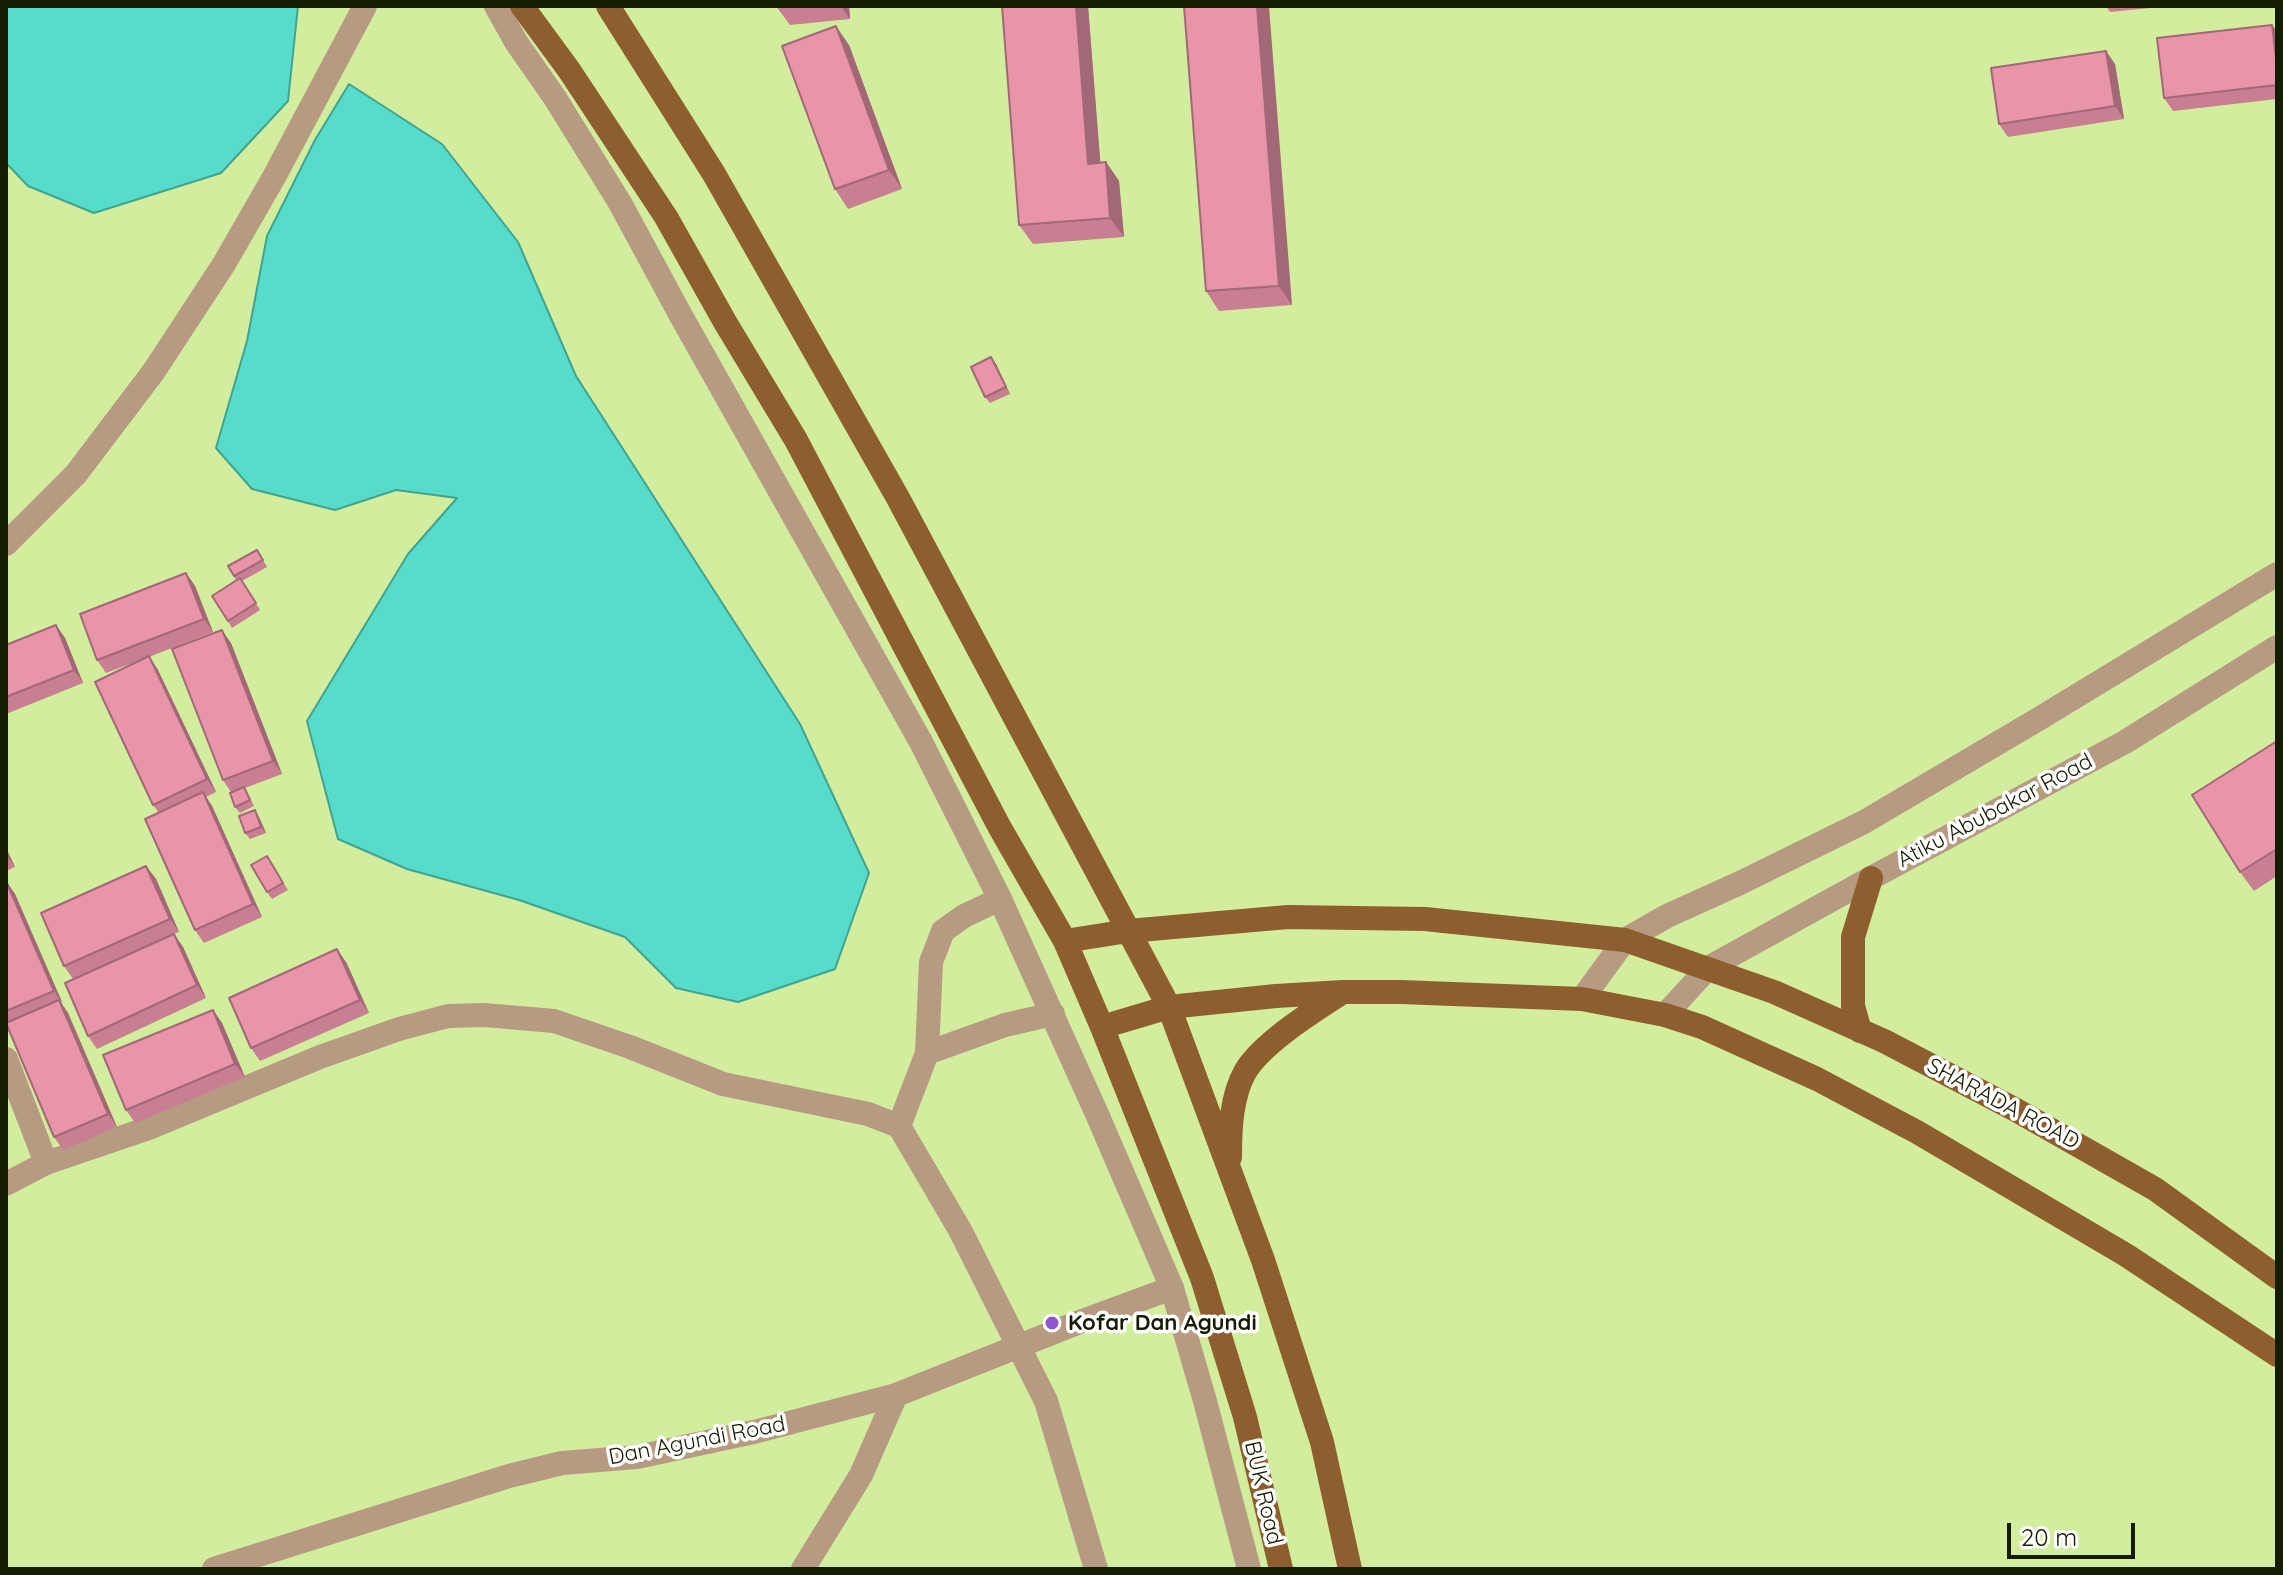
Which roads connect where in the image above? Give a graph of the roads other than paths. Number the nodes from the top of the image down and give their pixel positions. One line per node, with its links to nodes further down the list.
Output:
1 (365, 6): 5 (street)
2 (496, 6): 9 (street)
3 (522, 6): 12 (main road, BUK Road)
4 (608, 6): 10 (main road)
5 (6, 544)
6 (2277, 574): 11 (street)
7 (2277, 647): 8 (street, Atiku Abubakar Road)
8 (1871, 878): 13 (street, Atiku Abubakar Road); 20 (main road)
9 (1000, 899): 17 (street); 21 (street)
10 (1128, 931): 11 (main road, SHARADA ROAD); 12 (main road, SHARADA ROAD); 16 (main road)
11 (1625, 940): 13 (main road, SHARADA ROAD); 15 (street)
12 (1065, 941): 19 (main road, BUK Road)
13 (1708, 968): 18 (street, Atiku Abubakar Road); 20 (main road, SHARADA ROAD)
14 (1343, 992): 15 (main road); 16 (main road); 25 (main road)
15 (1582, 999): 18 (main road)
16 (1169, 1007): 19 (main road); 25 (main road)
17 (1053, 1014): 21 (street); 28 (street)
18 (1665, 1015): 30 (main road)
19 (1102, 1027): 36 (main road, BUK Road)
20 (1860, 1031): 27 (main road, SHARADA ROAD)
21 (927, 1053): 23 (street)
22 (6, 1059): 24 (street)
23 (899, 1126): 24 (street); 29 (street)
24 (46, 1163): 26 (street)
25 (1230, 1171): 37 (main road)
26 (6, 1184)
27 (2277, 1277)
28 (1172, 1288): 29 (street, Dan Agundi Road); 35 (street)
29 (1018, 1346): 31 (street, Dan Agundi Road); 34 (street)
30 (2277, 1355)
31 (896, 1395): 32 (street, Dan Agundi Road); 33 (street)
32 (214, 1569)
33 (803, 1569)
34 (1096, 1569)
35 (1249, 1569)
36 (1281, 1569)
37 (1350, 1569)

